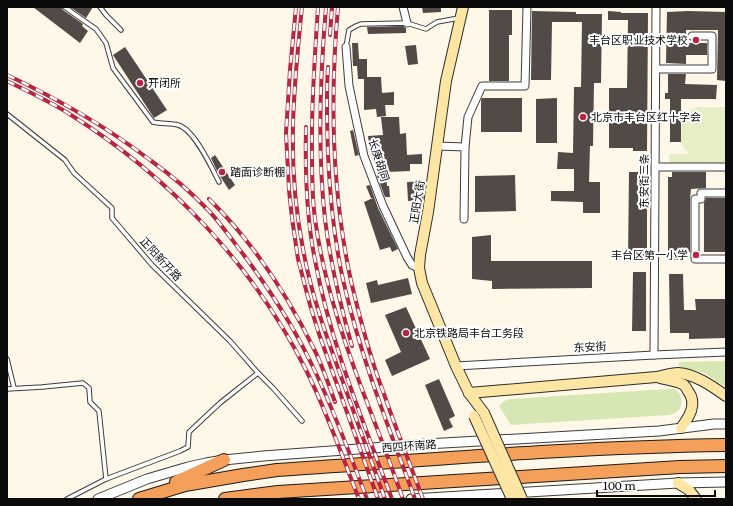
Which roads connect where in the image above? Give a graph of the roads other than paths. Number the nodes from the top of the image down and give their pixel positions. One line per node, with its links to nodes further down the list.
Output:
1 (65, 7): 18 (lane)
2 (100, 7): 9 (lane)
3 (403, 7): 8 (street)
4 (463, 7): 7 (main road, 正阳大街)
5 (527, 7): 15 (street)
6 (656, 7): 12 (street, 东安街三条)
7 (460, 18): 8 (lane); 14 (main road, 正阳大街)
8 (407, 23): 11 (lane)
9 (121, 30)
10 (692, 36): 12 (street)
11 (346, 47): 22 (street, 长庚胡同)
12 (656, 69): 16 (street, 东安街三条)
13 (7, 114): 27 (lane, 正阳新开路)
14 (437, 146): 15 (street); 22 (main road, 正阳大街)
15 (465, 147): 20 (street)
16 (656, 167): 17 (street); 24 (street, 东安街三条)
17 (726, 167)
18 (219, 182)
19 (726, 193): 21 (street)
20 (464, 219)
21 (726, 259)
22 (419, 268): 26 (main road, 正阳大街)
23 (726, 352): 24 (street, 东安街)
24 (654, 355): 26 (street, 东安街)
25 (7, 359): 29 (lane)
26 (456, 366): 31 (main road, 正阳大街)
27 (258, 373): 33 (lane, 正阳新开路); 39 (lane)
28 (656, 377): 31 (main road); 32 (main road); 35 (main road)
29 (14, 388): 30 (lane); 39 (lane)
30 (7, 389)
31 (469, 392): 47 (main road, 正阳大街, bridge); 48 (main road, 正阳大街, bridge)
32 (726, 396)
33 (302, 421)
34 (726, 424): 35 (street, 西四环南路)
35 (681, 428): 37 (street, 西四环南路)
36 (726, 445): 42 (highway, 西四环南路)
37 (224, 460): 42 (highway); 44 (street, 西四环南路)
38 (726, 466): 45 (highway)
39 (106, 479): 43 (lane)
40 (726, 482): 41 (street)
41 (678, 483): 46 (street); 49 (main road)
42 (140, 498)
43 (67, 499)
44 (98, 499)
45 (225, 499)
46 (411, 499)
47 (512, 499)
48 (522, 499)
49 (696, 499)

